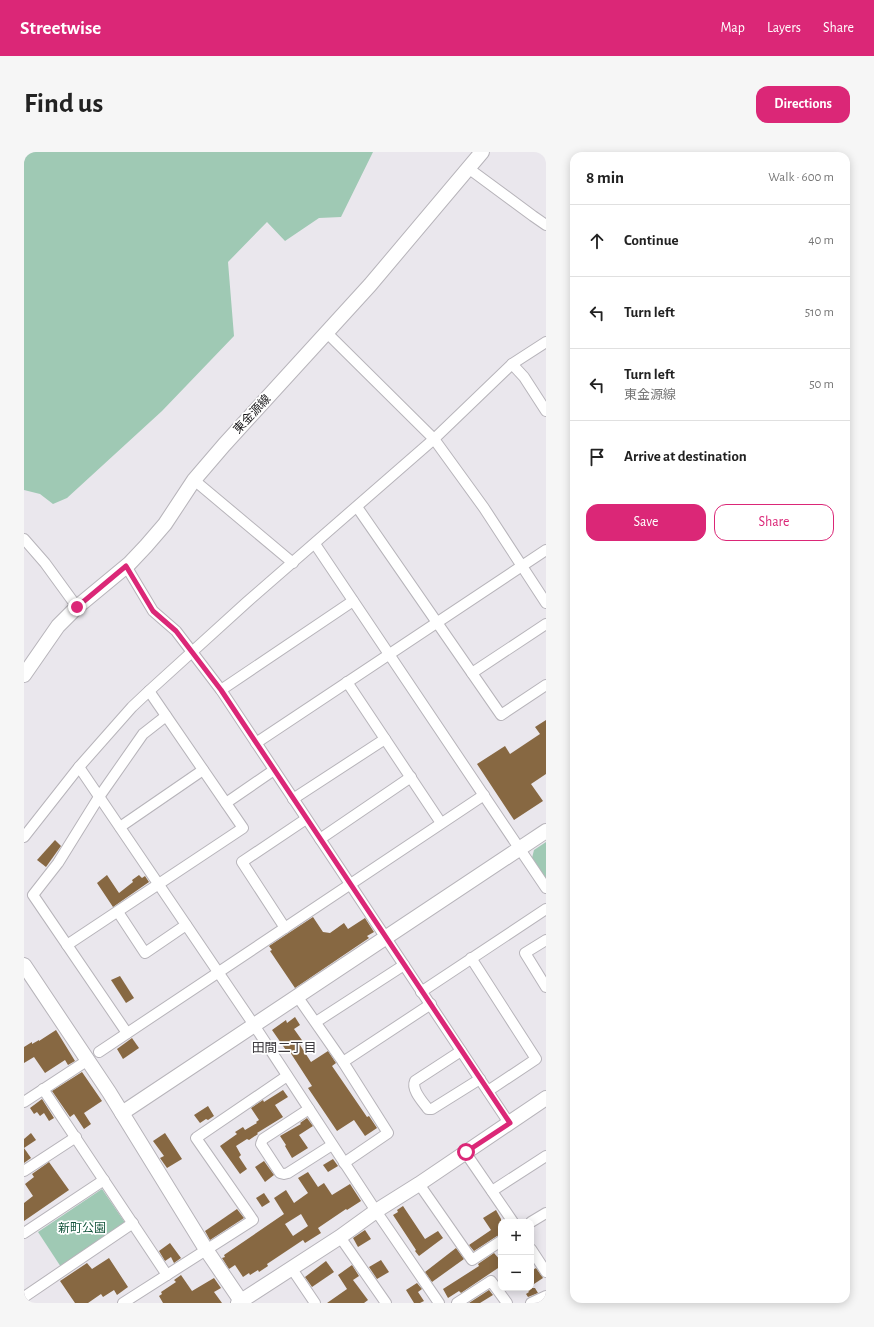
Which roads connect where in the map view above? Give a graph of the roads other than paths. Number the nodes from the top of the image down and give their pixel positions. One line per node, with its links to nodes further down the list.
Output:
1 (482, 152): 2 (street, 東金源線)
2 (468, 168): 3 (street); 4 (street, 東金源線)
3 (546, 225)
4 (328, 333): 8 (street); 9 (street, 東金源線)
5 (546, 342): 6 (street)
6 (512, 364): 7 (street); 8 (street)
7 (546, 411)
8 (434, 439): 10 (street); 16 (street)
9 (194, 480): 14 (street); 15 (street, 東金源線)
10 (357, 507): 12 (street); 20 (street)
11 (24, 539): 19 (street)
12 (315, 544): 14 (street); 17 (street)
13 (546, 550): 16 (street)
14 (293, 563): 22 (street)
15 (126, 566): 19 (street, 東金源線); 22 (street)
16 (521, 566): 18 (street); 20 (street)
17 (353, 601): 23 (street); 28 (street)
18 (546, 602)
19 (77, 607): 25 (street, 東金源線)
20 (437, 622): 23 (street); 24 (street)
21 (546, 624): 24 (street)
22 (191, 652): 28 (street); 29 (street)
23 (389, 654): 26 (street); 37 (street)
24 (472, 673): 27 (street)
25 (24, 675)
26 (347, 682): 31 (street); 32 (street)
27 (546, 685)
28 (221, 690): 32 (street)
29 (149, 691): 30 (street); 33 (street)
30 (166, 716): 34 (street); 38 (street)
31 (385, 739): 36 (street); 39 (street)
32 (256, 743): 35 (street)
33 (79, 768): 38 (street); 45 (street)
34 (203, 770): 40 (street); 43 (street)
35 (274, 770): 39 (street); 40 (street)
36 (411, 777): 42 (street); 46 (street)
37 (484, 795): 42 (street); 47 (street)
38 (100, 797): 43 (street); 57 (street)
39 (293, 799): 41 (street)
40 (226, 803): 49 (street)
41 (306, 818): 46 (street); 54 (street)
42 (441, 823): 48 (street)
43 (120, 827): 49 (street)
44 (546, 831): 47 (street)
45 (24, 837)
46 (320, 839): 48 (street)
47 (520, 848): 50 (street); 55 (street)
48 (350, 884): 54 (street); 55 (street)
49 (159, 885): 52 (street); 53 (street)
50 (546, 888)
51 (546, 909): 58 (street)
52 (118, 912): 53 (street); 57 (street)
53 (186, 925): 61 (street)
54 (285, 928): 61 (street)
55 (385, 938): 60 (street); 64 (street)
56 (546, 940): 62 (street)
57 (68, 945): 68 (street)
58 (471, 958): 63 (street); 75 (street)
59 (24, 965): 70 (street)
60 (404, 965): 63 (street); 66 (street)
61 (218, 973): 67 (street); 68 (street)
62 (546, 987)
63 (421, 992): 65 (street)
64 (297, 996): 66 (street); 67 (street)
65 (431, 1004): 69 (street); 71 (street)
66 (316, 1022): 71 (street)
67 (254, 1025): 72 (street); 79 (street)
68 (127, 1033): 70 (street)
69 (462, 1051): 73 (street); 73 (street)
70 (93, 1056): 74 (street); 79 (street)
71 (343, 1062): 85 (street)
72 (287, 1076): 78 (street); 98 (street)
73 (480, 1079): 75 (street)
74 (43, 1089): 77 (street); 81 (street)
75 (488, 1091): 80 (street)
76 (546, 1098): 80 (street)
77 (24, 1102)
78 (309, 1109): 82 (street); 82 (street)
79 (122, 1113): 98 (street)
80 (510, 1123): 83 (street)
81 (76, 1137): 86 (street); 87 (street)
82 (332, 1145): 85 (street)
83 (466, 1152): 88 (street); 89 (street)
84 (546, 1156): 89 (street)
85 (344, 1163): 90 (street)
86 (24, 1171)
87 (104, 1180): 94 (street); 95 (street)
88 (419, 1184): 90 (street); 97 (street)
89 (492, 1191): 92 (street)
90 (376, 1211): 96 (street); 109 (street)
91 (546, 1213): 93 (street)
92 (511, 1219)
93 (534, 1220)
94 (133, 1223): 102 (street); 104 (street)
95 (24, 1233)
96 (340, 1237): 100 (street); 108 (street)
97 (498, 1243)
98 (207, 1251): 102 (street); 105 (street)
99 (534, 1254): 101 (street)
100 (292, 1269): 105 (street); 107 (street)
101 (546, 1272)
102 (167, 1275): 106 (street)
103 (546, 1296): 112 (street)
104 (24, 1297)
105 (241, 1302)
106 (123, 1303)
107 (315, 1303)
108 (386, 1303)
109 (439, 1303)
110 (457, 1303): 111 (street)
111 (507, 1303)
112 (530, 1303)

